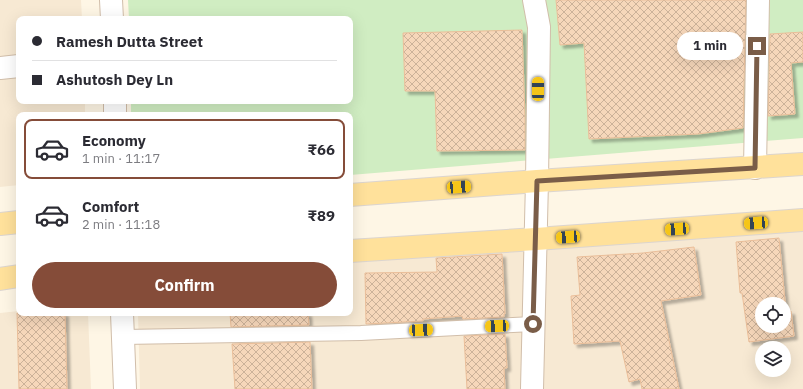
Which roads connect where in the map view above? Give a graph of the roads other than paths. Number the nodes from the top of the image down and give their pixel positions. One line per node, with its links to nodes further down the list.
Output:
1 (111, 0): 4 (street)
2 (534, 0): 9 (street)
3 (758, 0): 8 (street)
4 (112, 16)
5 (16, 66): 6 (street)
6 (0, 68)
7 (803, 164): 8 (main road)
8 (755, 168): 9 (main road)
9 (537, 181): 10 (main road); 14 (street)
10 (353, 195)
11 (803, 220): 14 (main road)
12 (16, 222): 13 (main road)
13 (0, 224)
14 (536, 239): 15 (main road); 19 (street)
15 (353, 251)
16 (16, 276): 17 (main road)
17 (0, 279)
18 (122, 316): 20 (street)
19 (533, 324): 20 (lane); 22 (street)
20 (123, 337): 21 (street)
21 (125, 389)
22 (532, 389)

